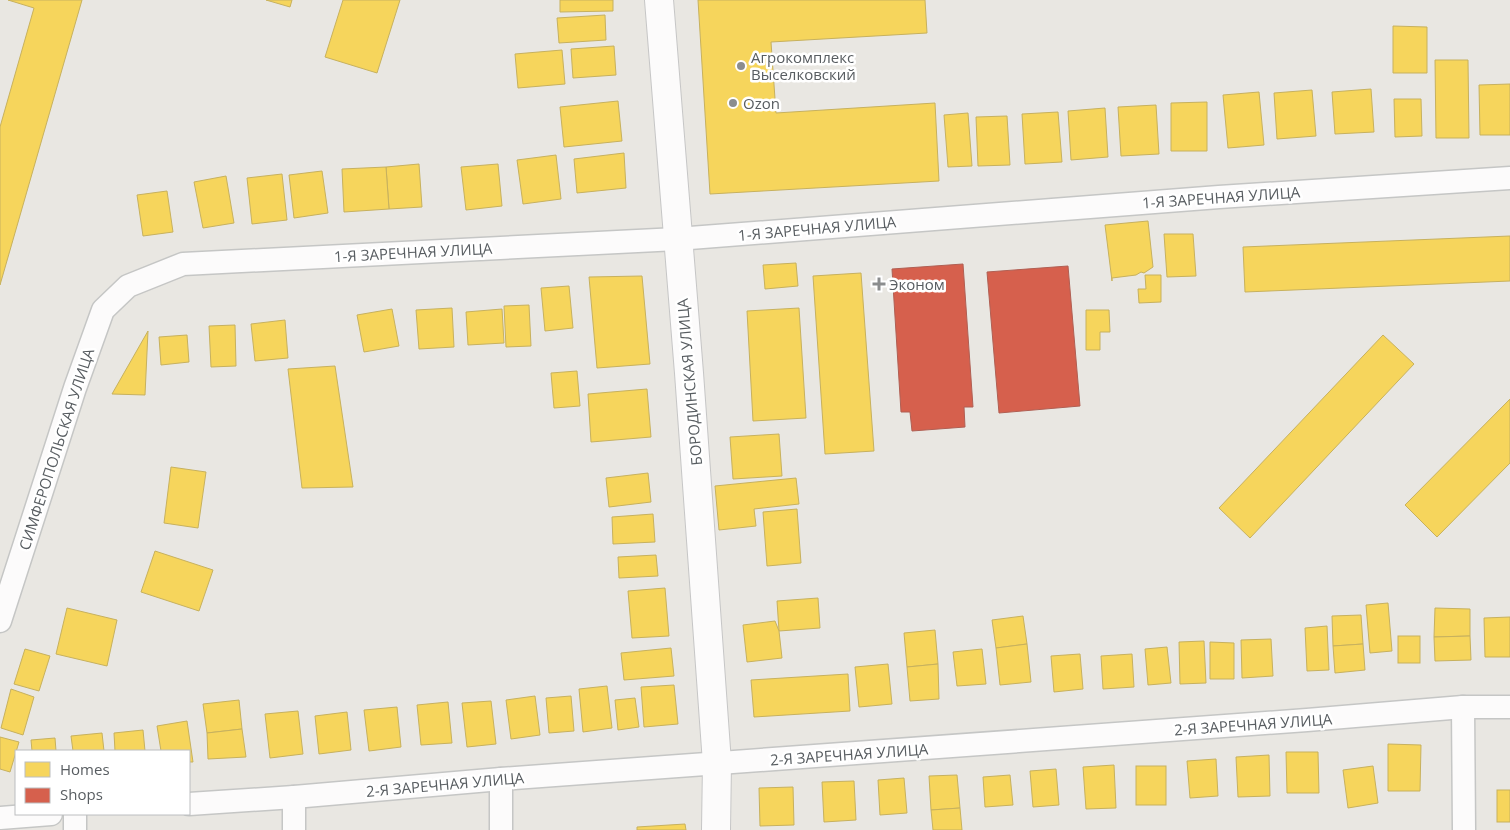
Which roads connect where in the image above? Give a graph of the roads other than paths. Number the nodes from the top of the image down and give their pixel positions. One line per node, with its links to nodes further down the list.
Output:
1 (659, 0): 3 (main road, БОРОДИНСКАЯ УЛИЦА)
2 (1510, 178): 3 (street, 1-Я ЗАРЕЧНАЯ УЛИЦА)
3 (677, 239): 4 (street, 1-Я ЗАРЕЧНАЯ УЛИЦА); 8 (main road, БОРОДИНСКАЯ УЛИЦА)
4 (128, 286): 5 (street, СИМФЕРОПОЛЬСКАЯ УЛИЦА)
5 (0, 621)
6 (1464, 707): 7 (street, 2-Я ЗАРЕЧНАЯ УЛИЦА); 8 (street, 2-Я ЗАРЕЧНАЯ УЛИЦА); 19 (street)
7 (1510, 707)
8 (717, 763): 9 (street, 2-Я ЗАРЕЧНАЯ УЛИЦА); 18 (main road, БОРОДИНСКАЯ УЛИЦА)
9 (501, 779): 10 (street, 2-Я ЗАРЕЧНАЯ УЛИЦА); 17 (street)
10 (294, 797): 11 (street, 2-Я ЗАРЕЧНАЯ УЛИЦА); 16 (street)
11 (190, 804)
12 (38, 815): 14 (street)
13 (75, 815): 15 (street)
14 (0, 818)
15 (75, 830)
16 (294, 830)
17 (501, 830)
18 (716, 830)
19 (1464, 830)

